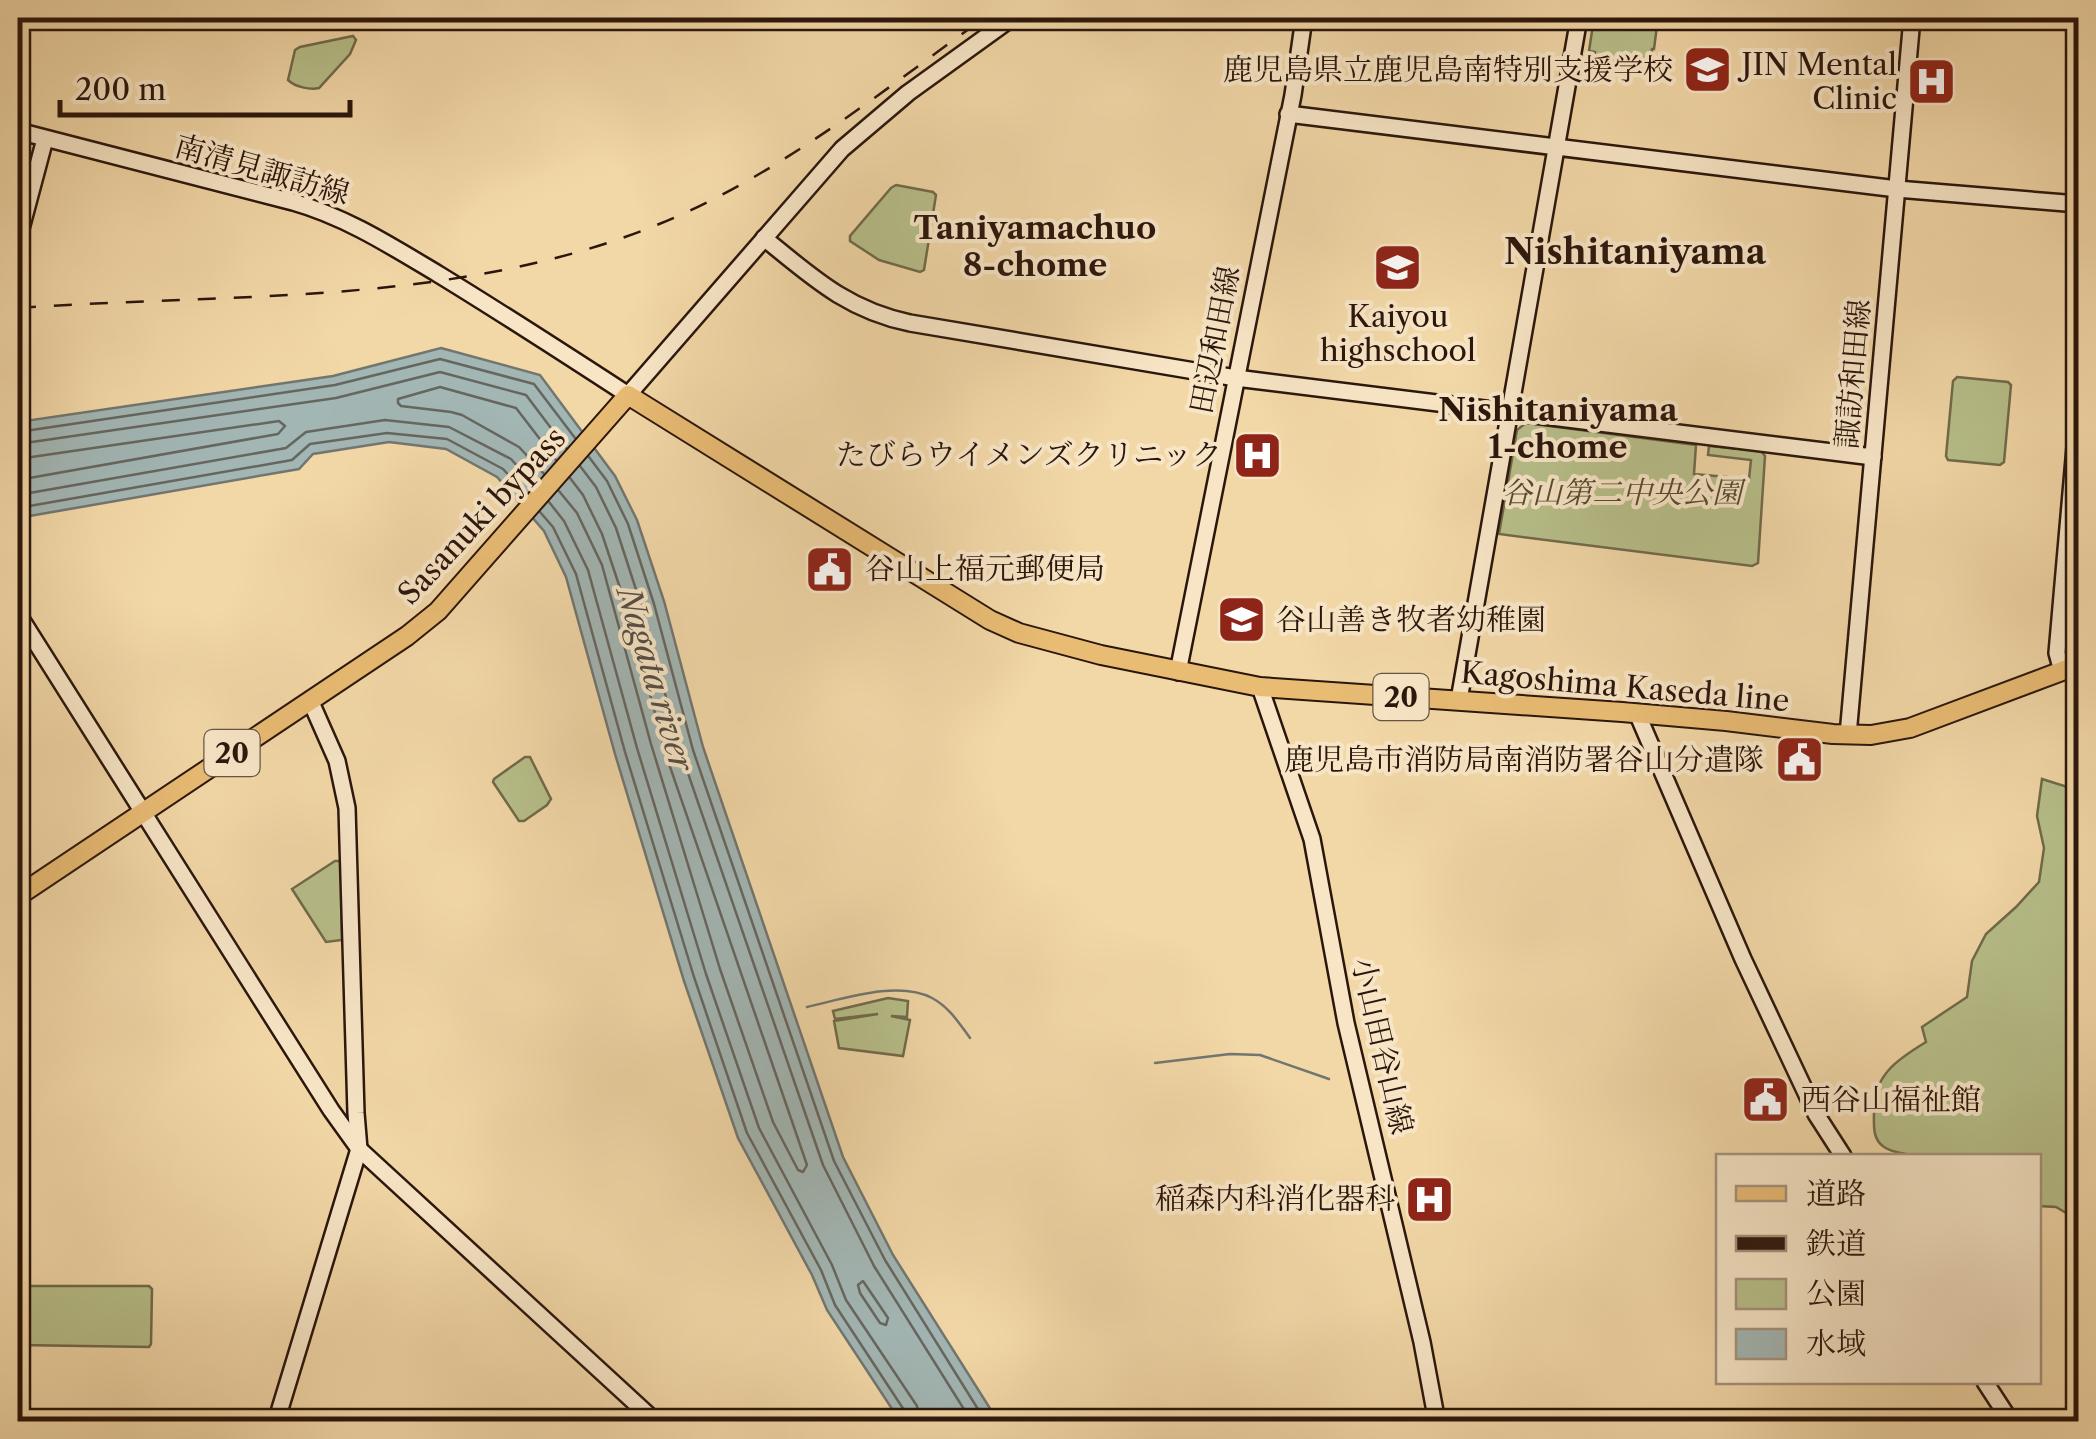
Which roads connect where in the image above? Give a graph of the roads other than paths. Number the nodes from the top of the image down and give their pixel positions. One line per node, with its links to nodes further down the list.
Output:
1 (1012, 18): 11 (street)
2 (1304, 18): 5 (street, 田辺和田線)
3 (1579, 18): 8 (street)
4 (1912, 18): 9 (street, 諏訪和田線)
5 (1288, 114): 8 (street); 13 (street, 田辺和田線)
6 (18, 131): 7 (street, 南清見諏訪線)
7 (45, 139): 12 (street); 14 (street, 南清見諏訪線)
8 (1556, 147): 9 (street); 15 (street)
9 (1898, 190): 10 (street); 17 (street, 諏訪和田線)
10 (2078, 204)
11 (764, 238): 13 (street); 14 (street)
12 (18, 240)
13 (1236, 378): 15 (street); 20 (street, 田辺和田線)
14 (628, 395): 20 (main road, Kagoshima Kaseda line / 20); 22 (main road, Sasanuki bypass / 20)
15 (1510, 413): 17 (street); 23 (street)
16 (2078, 413): 19 (street)
17 (1873, 457): 25 (street, 諏訪和田線)
18 (18, 614): 26 (street)
19 (2070, 668): 25 (main road, Kagoshima Kaseda line / 20)
20 (1178, 672): 21 (main road, Kagoshima Kaseda line / 20)
21 (1260, 687): 23 (main road, Kagoshima Kaseda line / 20); 33 (street, 小山田谷山線)
22 (310, 700): 26 (main road, Sasanuki bypass / 20); 28 (street)
23 (1459, 700): 24 (main road, Kagoshima Kaseda line / 20)
24 (1636, 714): 25 (main road, Kagoshima Kaseda line / 20); 29 (street)
25 (1848, 735)
26 (144, 812): 27 (main road, Sasanuki bypass / 20); 28 (street)
27 (18, 896)
28 (359, 1149): 31 (street); 32 (street)
29 (1841, 1154)
30 (1986, 1384): 34 (street)
31 (276, 1422)
32 (656, 1422)
33 (1437, 1422)
34 (2011, 1422)

